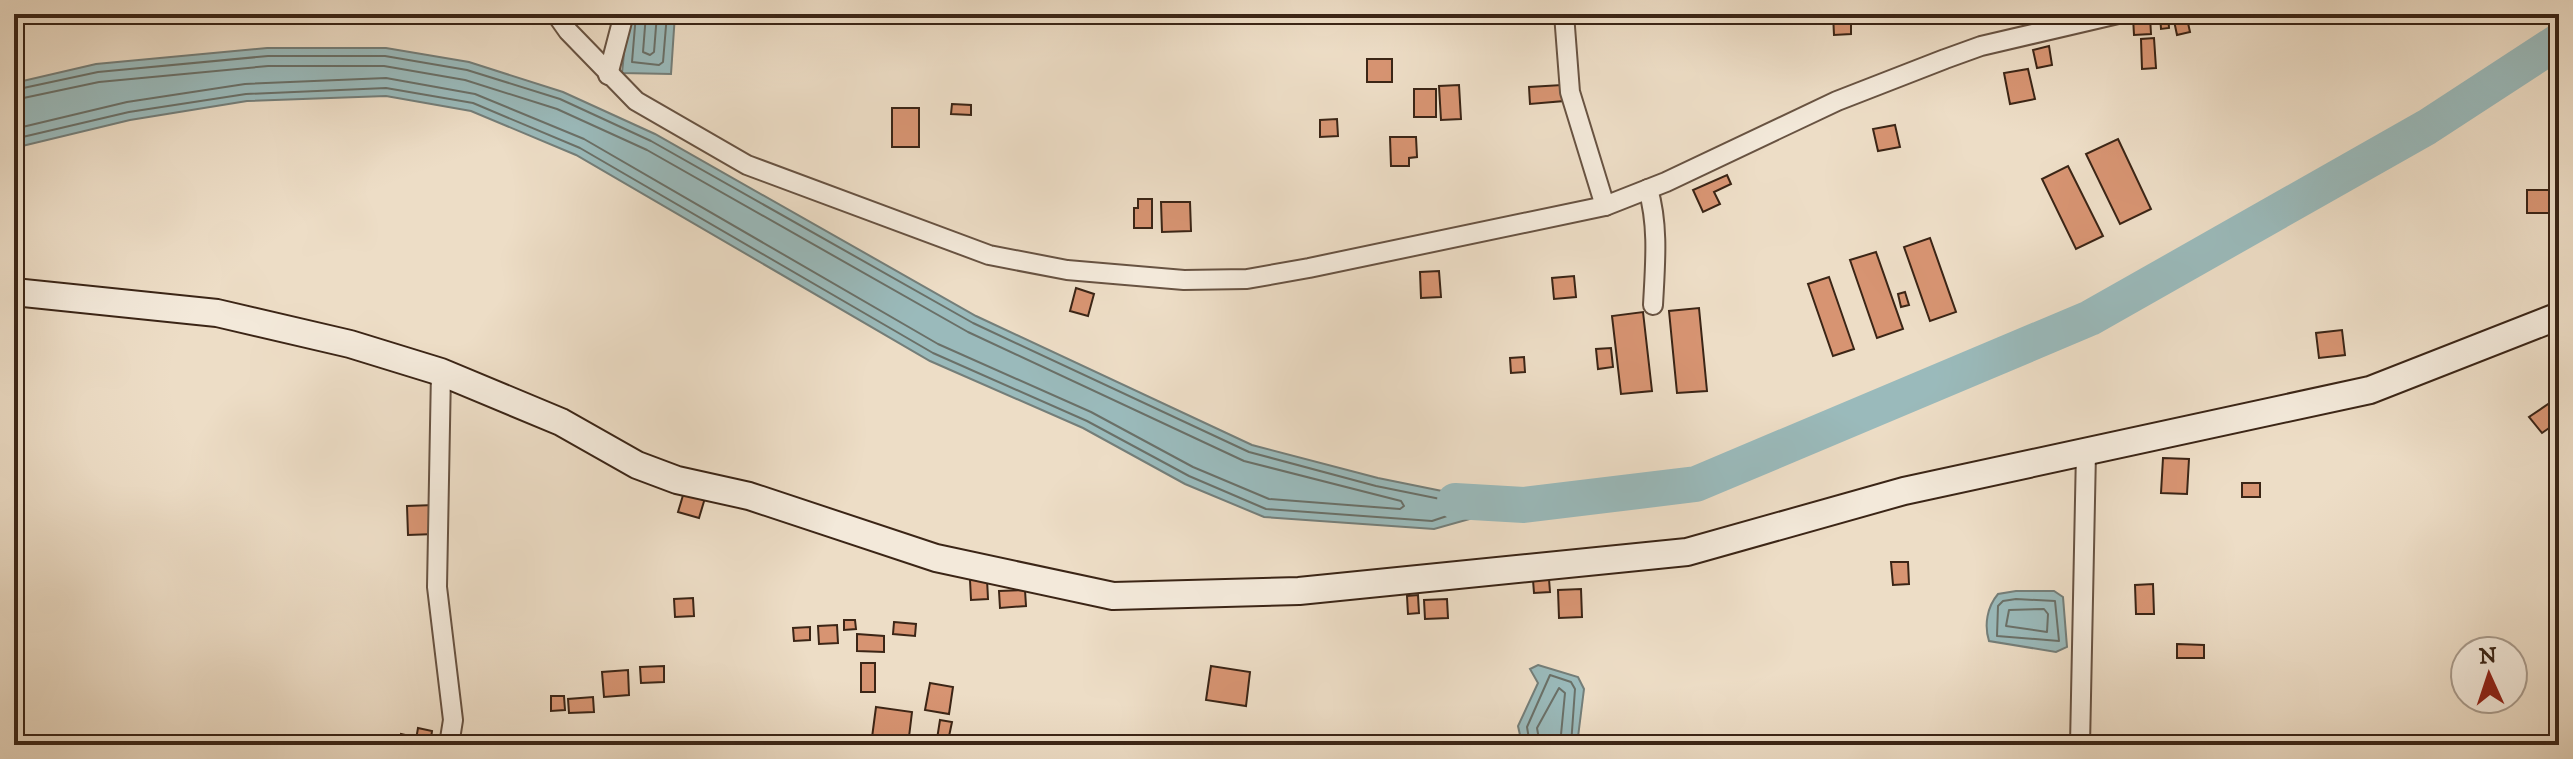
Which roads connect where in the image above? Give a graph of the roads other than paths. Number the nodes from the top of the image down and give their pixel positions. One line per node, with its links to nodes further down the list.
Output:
1 (556, 14): 5 (street)
2 (624, 14): 5 (street)
3 (1564, 14): 7 (street)
4 (2118, 14): 6 (street)
5 (608, 75): 7 (street)
6 (1648, 189): 7 (street); 9 (street)
7 (1605, 206)
8 (14, 292): 11 (street)
9 (1653, 305)
10 (2559, 316): 12 (street)
11 (441, 372): 12 (street); 13 (street)
12 (2086, 452): 14 (street)
13 (449, 745)
14 (2080, 745)

